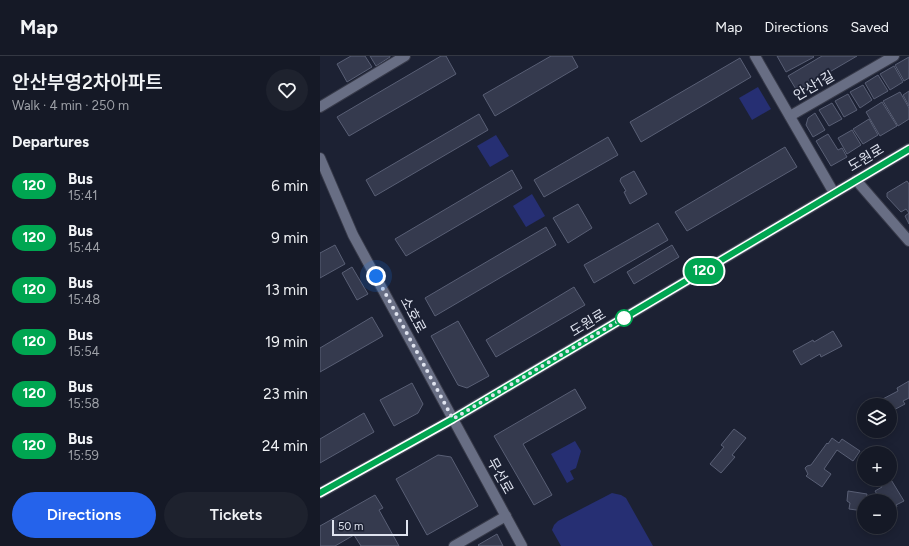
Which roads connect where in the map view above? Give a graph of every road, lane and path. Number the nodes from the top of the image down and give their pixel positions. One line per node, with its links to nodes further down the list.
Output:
1 (405, 56): 4 (street)
2 (755, 56): 5 (street)
3 (894, 56): 5 (street, 안산1길)
4 (320, 106)
5 (790, 116): 9 (street)
6 (909, 149): 8 (street, 도원로)
7 (320, 158): 11 (street, 소호로)
8 (856, 180): 9 (street, 도원로); 10 (street)
9 (834, 193): 11 (street, 도원로)
10 (909, 241)
11 (453, 419): 12 (street, 도원로); 13 (street, 무선로)
12 (320, 493)
13 (506, 516): 14 (street); 15 (street, 무선로)
14 (459, 545)
15 (522, 546)

